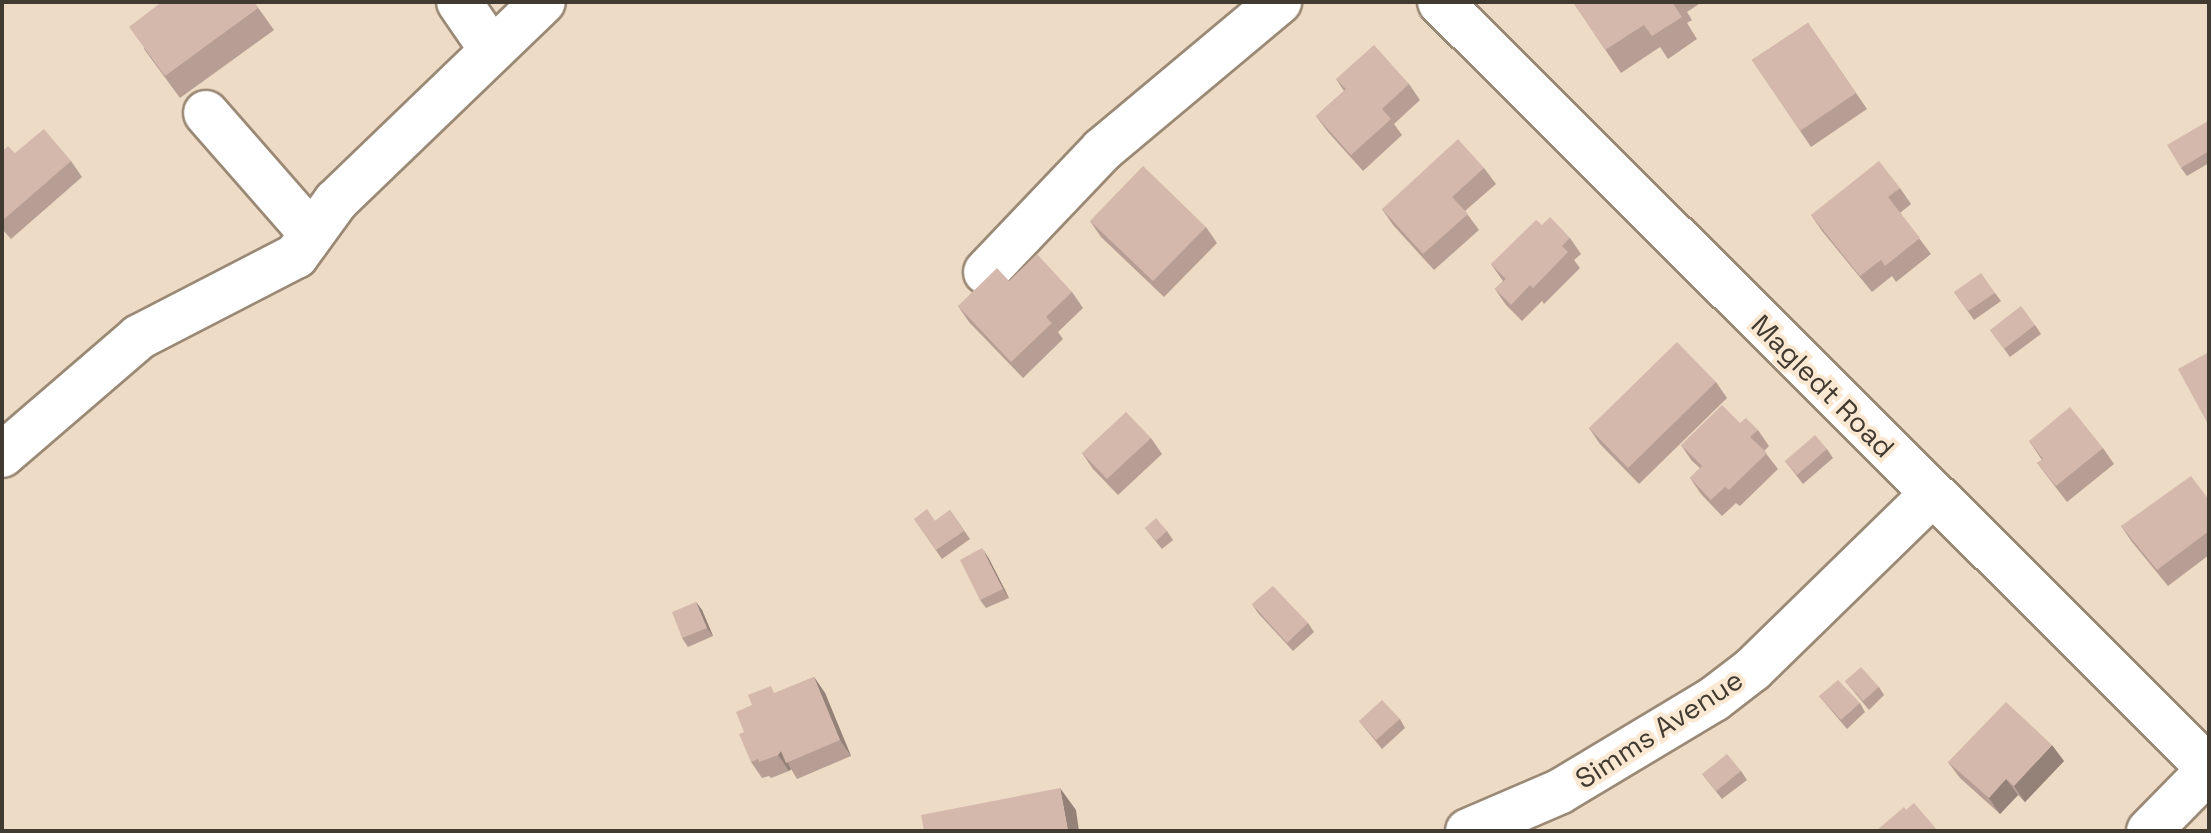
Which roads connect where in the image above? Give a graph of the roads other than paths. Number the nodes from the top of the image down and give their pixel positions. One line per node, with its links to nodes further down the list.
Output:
1 (459, 2): 5 (street)
2 (543, 2): 5 (street)
3 (1279, 2): 8 (street)
4 (1454, 6): 10 (street, Magledt Road)
5 (492, 50): 7 (street)
6 (206, 113): 7 (street)
7 (311, 233): 9 (street)
8 (986, 272)
9 (2, 455)
10 (1931, 495): 11 (street, Magledt Road); 12 (street, Simms Avenue)
11 (2209, 769): 13 (street)
12 (1468, 831)
13 (2149, 831)

